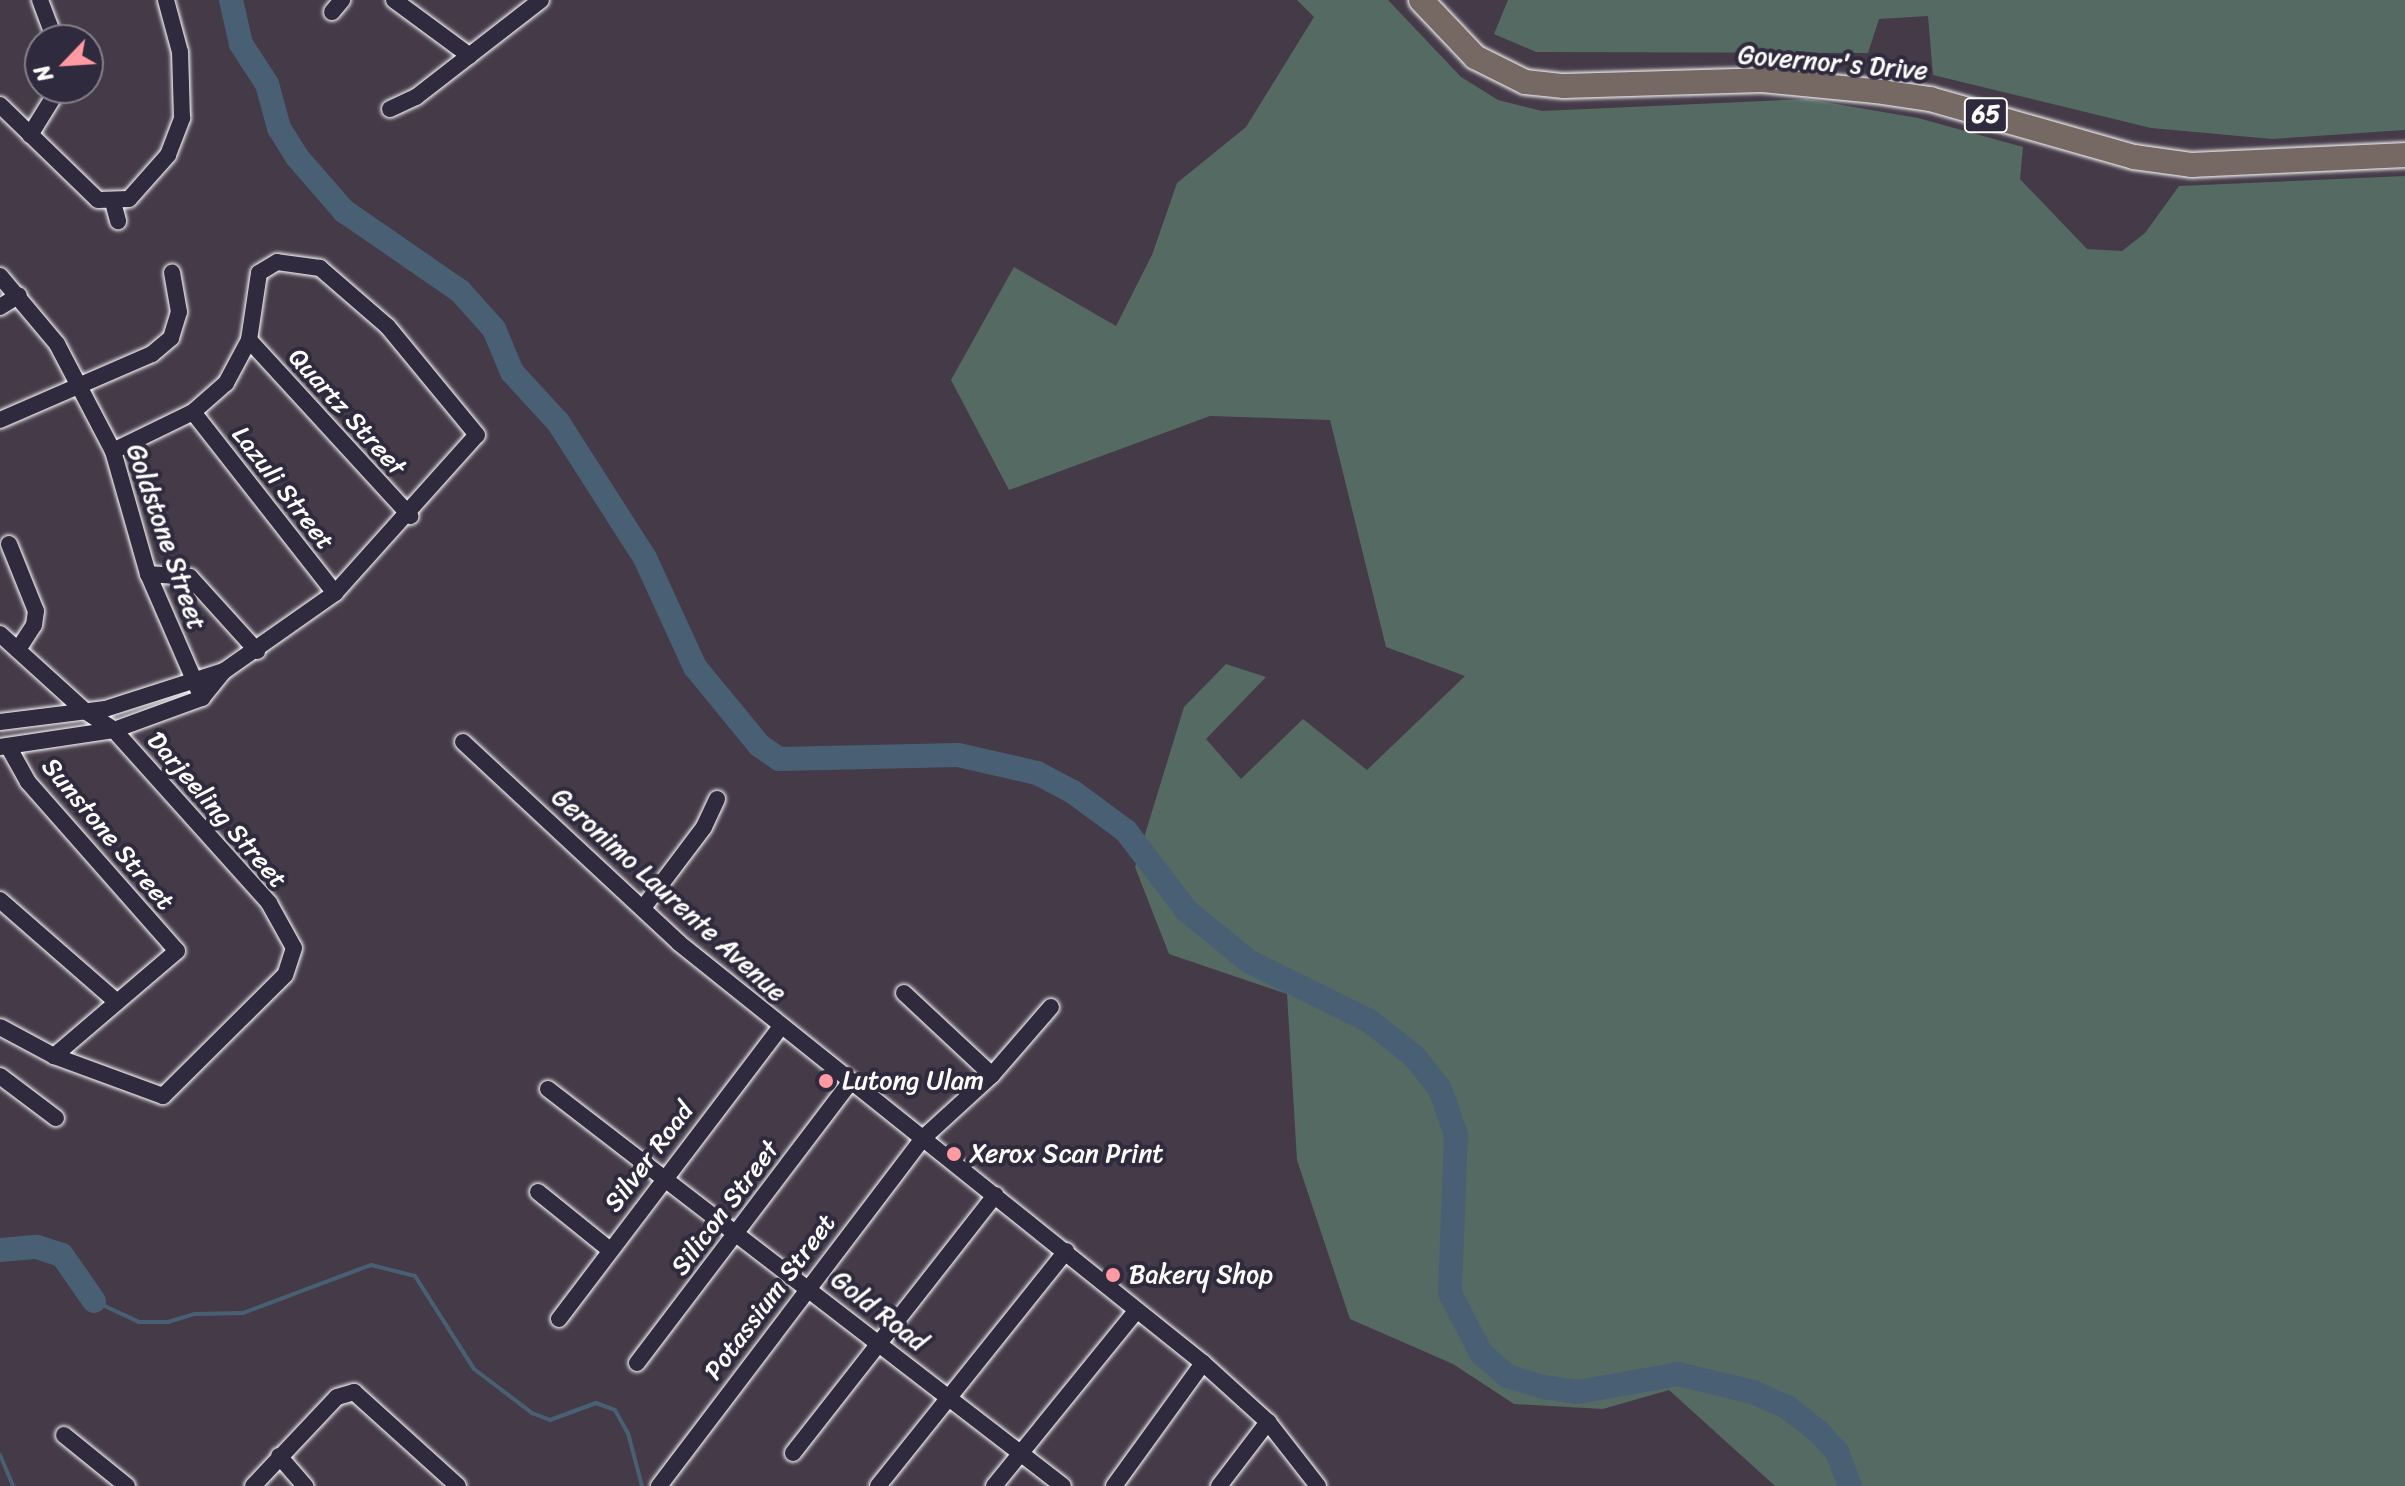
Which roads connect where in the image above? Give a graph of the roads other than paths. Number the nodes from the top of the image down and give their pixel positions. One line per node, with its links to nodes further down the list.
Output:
1 (40, 0): 6 (street)
2 (166, 0): 13 (street)
3 (394, 0): 7 (street)
4 (541, 0): 7 (street)
5 (1421, 0): 12 (highway, Governor's Drive / 65)
6 (49, 24)
7 (470, 56): 10 (street)
8 (49, 104): 11 (street)
9 (0, 105): 11 (street)
10 (390, 109)
11 (30, 135): 13 (street)
12 (2405, 155)
13 (113, 202): 14 (street)
14 (118, 221)
15 (172, 273): 20 (street)
16 (0, 276): 17 (street, Goldstone Street)
17 (19, 295): 18 (street); 20 (street, Goldstone Street)
18 (0, 307)
19 (249, 340): 21 (street); 24 (street, Quartz Street); 24 (street)
20 (77, 388): 22 (street); 23 (street, Goldstone Street)
21 (193, 412): 23 (street); 27 (street, Lazuli Street)
22 (0, 420)
23 (113, 451): 26 (street, Goldstone Street)
24 (410, 516): 27 (street)
25 (9, 544): 29 (street)
26 (148, 574): 30 (street); 32 (street, Goldstone Street)
27 (335, 593): 30 (street)
28 (0, 634): 29 (street, Darjeeling Street)
29 (18, 650): 34 (street, Darjeeling Street)
30 (257, 651): 31 (street)
31 (224, 671): 32 (street); 33 (street)
32 (191, 678): 33 (street, Goldstone Street); 34 (street)
33 (202, 698): 36 (street)
34 (85, 711): 35 (street); 36 (street, Darjeeling Street)
35 (0, 722)
36 (114, 730): 38 (street); 47 (street, Darjeeling Street)
37 (463, 742): 41 (street, Geronimo Laurente Avenue)
38 (4, 746): 43 (street, Sunstone Street)
39 (717, 799): 41 (street)
40 (0, 900): 43 (street)
41 (643, 908): 45 (street, Geronimo Laurente Avenue)
42 (904, 993): 48 (street)
43 (117, 1002): 47 (street)
44 (1051, 1007): 48 (street, Potassium Street)
45 (781, 1026): 50 (street, Geronimo Laurente Avenue); 54 (street, Silver Road)
46 (0, 1027): 47 (street)
47 (54, 1056)
48 (992, 1075): 53 (street, Potassium Street)
49 (0, 1076): 52 (street)
50 (850, 1082): 53 (street, Geronimo Laurente Avenue); 57 (street, Silicon Street)
51 (548, 1089): 54 (street, Gold Road)
52 (56, 1118)
53 (922, 1139): 56 (street, Geronimo Laurente Avenue); 60 (street, Potassium Street)
54 (662, 1177): 57 (street, Gold Road); 58 (street, Silver Road)
55 (538, 1192): 58 (street)
56 (995, 1195): 59 (street, Geronimo Laurente Avenue); 63 (street)
57 (737, 1232): 60 (street, Gold Road); 64 (street, Silicon Street)
58 (610, 1250): 62 (street, Silver Road)
59 (1066, 1251): 61 (street, Geronimo Laurente Avenue); 66 (street)
60 (807, 1286): 63 (street, Gold Road); 76 (street, Potassium Street)
61 (1136, 1311): 65 (street, Geronimo Laurente Avenue); 69 (street)
62 (559, 1319)
63 (881, 1342): 66 (street, Gold Road); 70 (street)
64 (637, 1363)
65 (1203, 1363): 67 (street, Geronimo Laurente Avenue); 80 (street)
66 (949, 1396): 69 (street, Gold Road); 77 (street)
67 (1268, 1422): 81 (street); 82 (street, Geronimo Laurente Avenue)
68 (64, 1435): 72 (street)
69 (1018, 1452): 78 (street); 79 (street, Gold Road)
70 (793, 1453)
71 (279, 1456): 73 (street); 74 (street); 75 (street)
72 (127, 1486)
73 (253, 1486)
74 (305, 1486)
75 (458, 1486)
76 (659, 1486)
77 (878, 1486)
78 (994, 1486)
79 (1063, 1486)
80 (1114, 1486)
81 (1219, 1486)
82 (1318, 1486)

